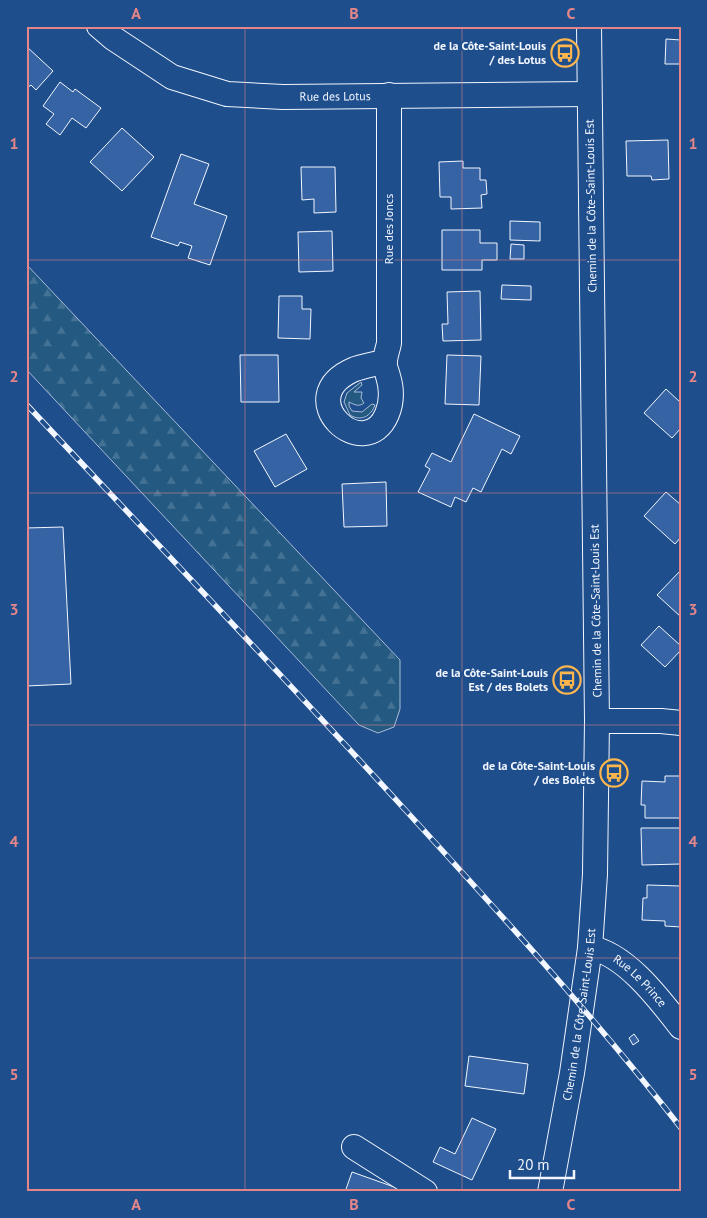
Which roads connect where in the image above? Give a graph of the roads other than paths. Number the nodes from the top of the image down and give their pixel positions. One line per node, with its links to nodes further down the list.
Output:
1 (99, 26): 4 (street, Rue des Lotus)
2 (589, 26): 3 (street, Chemin de la Côte-Saint-Louis Est)
3 (589, 94): 4 (street, Rue des Lotus); 6 (street, Chemin de la Côte-Saint-Louis Est)
4 (389, 95): 5 (street, Rue des Joncs)
5 (384, 362)
6 (597, 721): 7 (street); 8 (street, Chemin de la Côte-Saint-Louis Est)
7 (681, 723)
8 (590, 948): 9 (street, Rue Le Prince); 12 (street, Chemin de la Côte-Saint-Louis Est)
9 (681, 1027)
10 (354, 1147): 11 (street)
11 (425, 1192)
12 (550, 1192)

